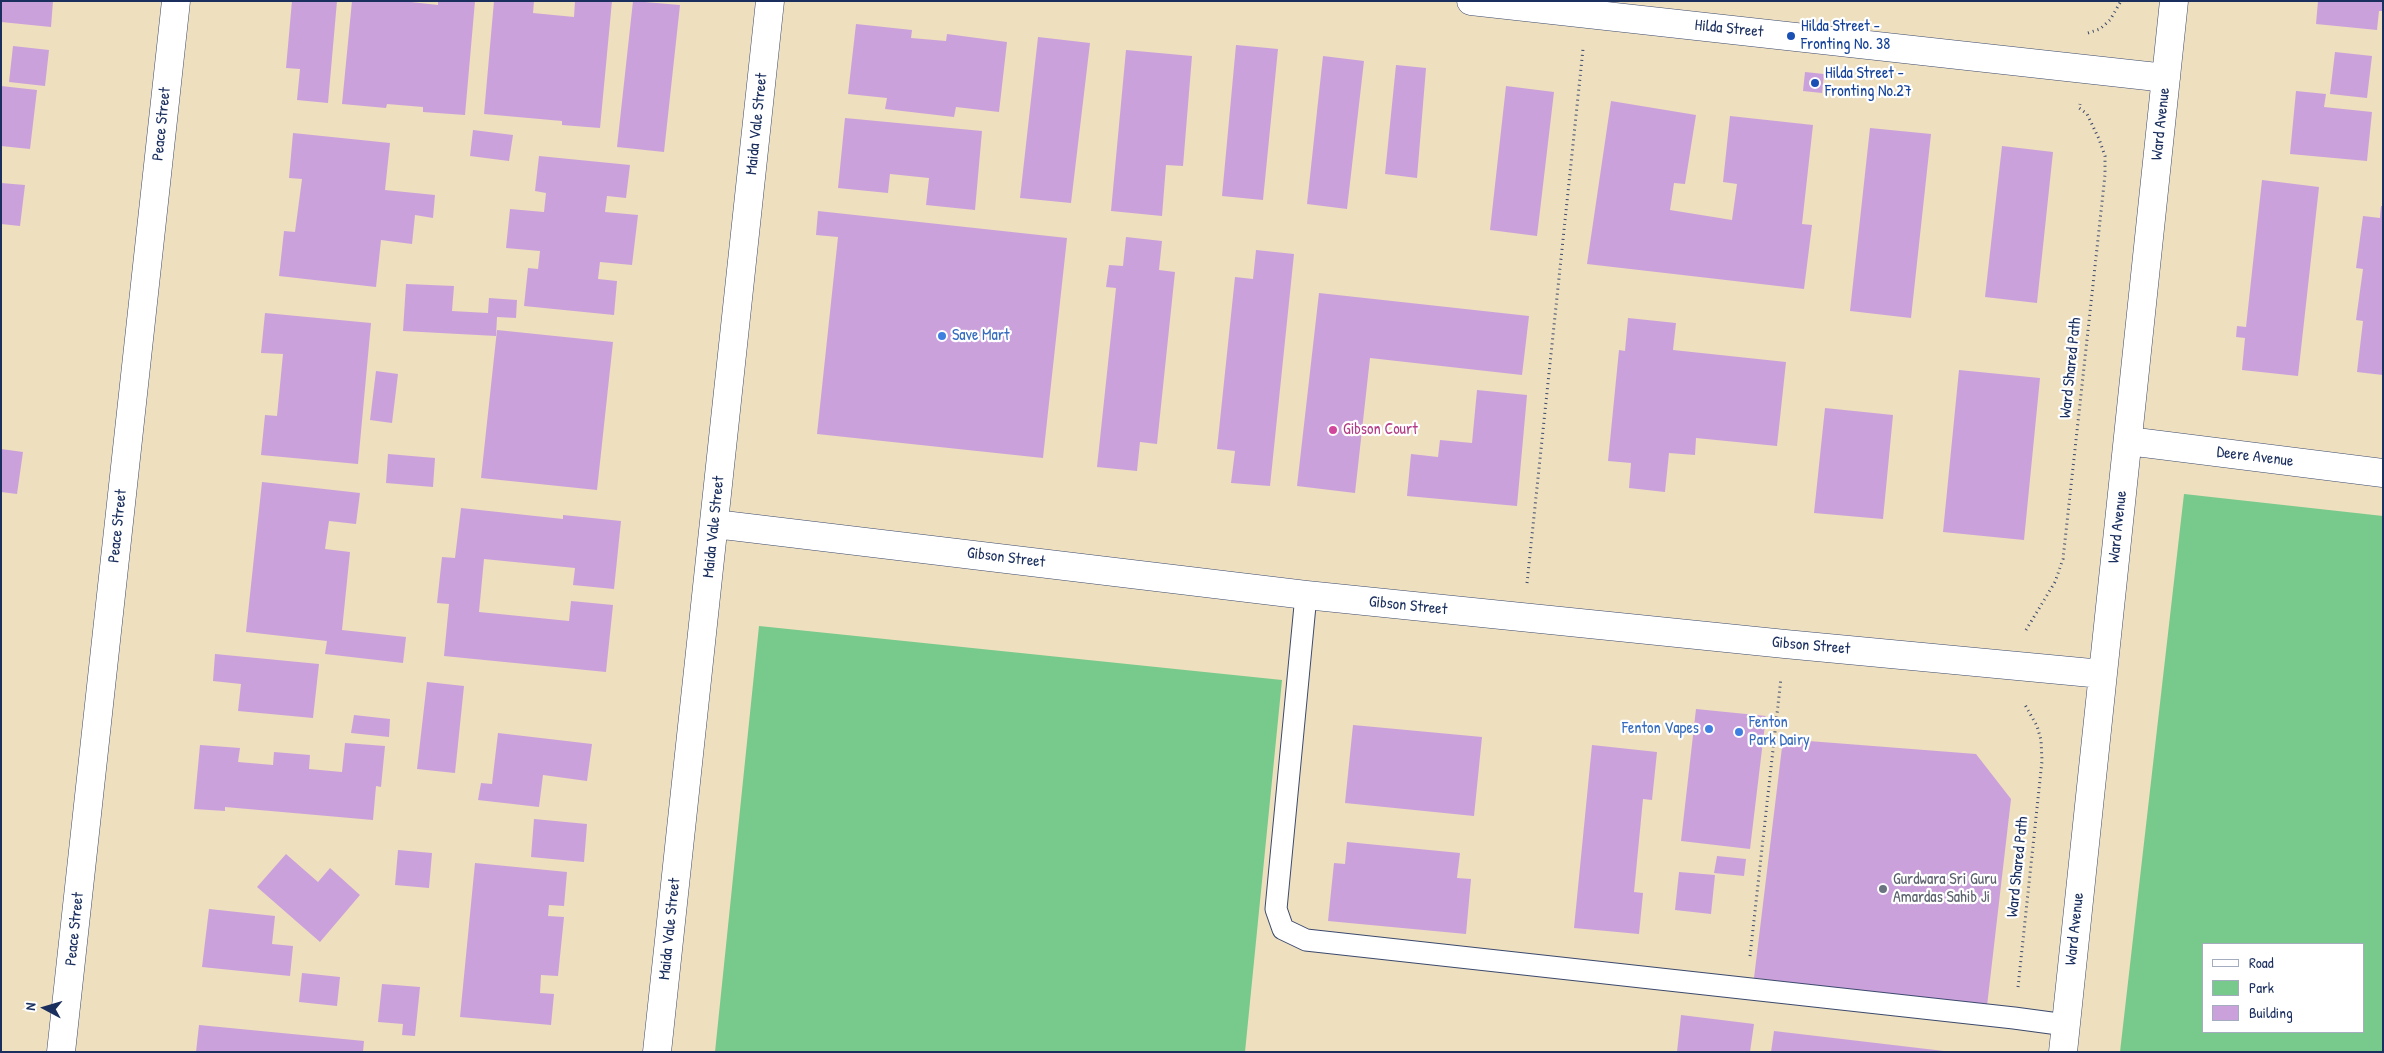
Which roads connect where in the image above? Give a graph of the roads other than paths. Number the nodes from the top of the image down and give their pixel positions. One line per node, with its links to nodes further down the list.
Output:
1 (176, 1): 13 (street, Peace Street)
2 (770, 1): 9 (street, Maida Vale Street)
3 (1471, 1): 5 (street, Hilda Street)
4 (2174, 1): 6 (street, Ward Avenue)
5 (1629, 10): 6 (street, Hilda Street)
6 (2166, 78): 7 (street, Ward Avenue)
7 (2128, 441): 8 (street, Deere Avenue); 11 (street, Ward Avenue)
8 (2383, 473)
9 (715, 524): 10 (street, Gibson Street); 14 (street, Maida Vale Street)
10 (1306, 595): 11 (street, Gibson Street); 12 (lane)
11 (2102, 674): 12 (street, Ward Avenue)
12 (2066, 1025): 15 (street, Ward Avenue)
13 (61, 1052)
14 (657, 1052)
15 (2062, 1052)

